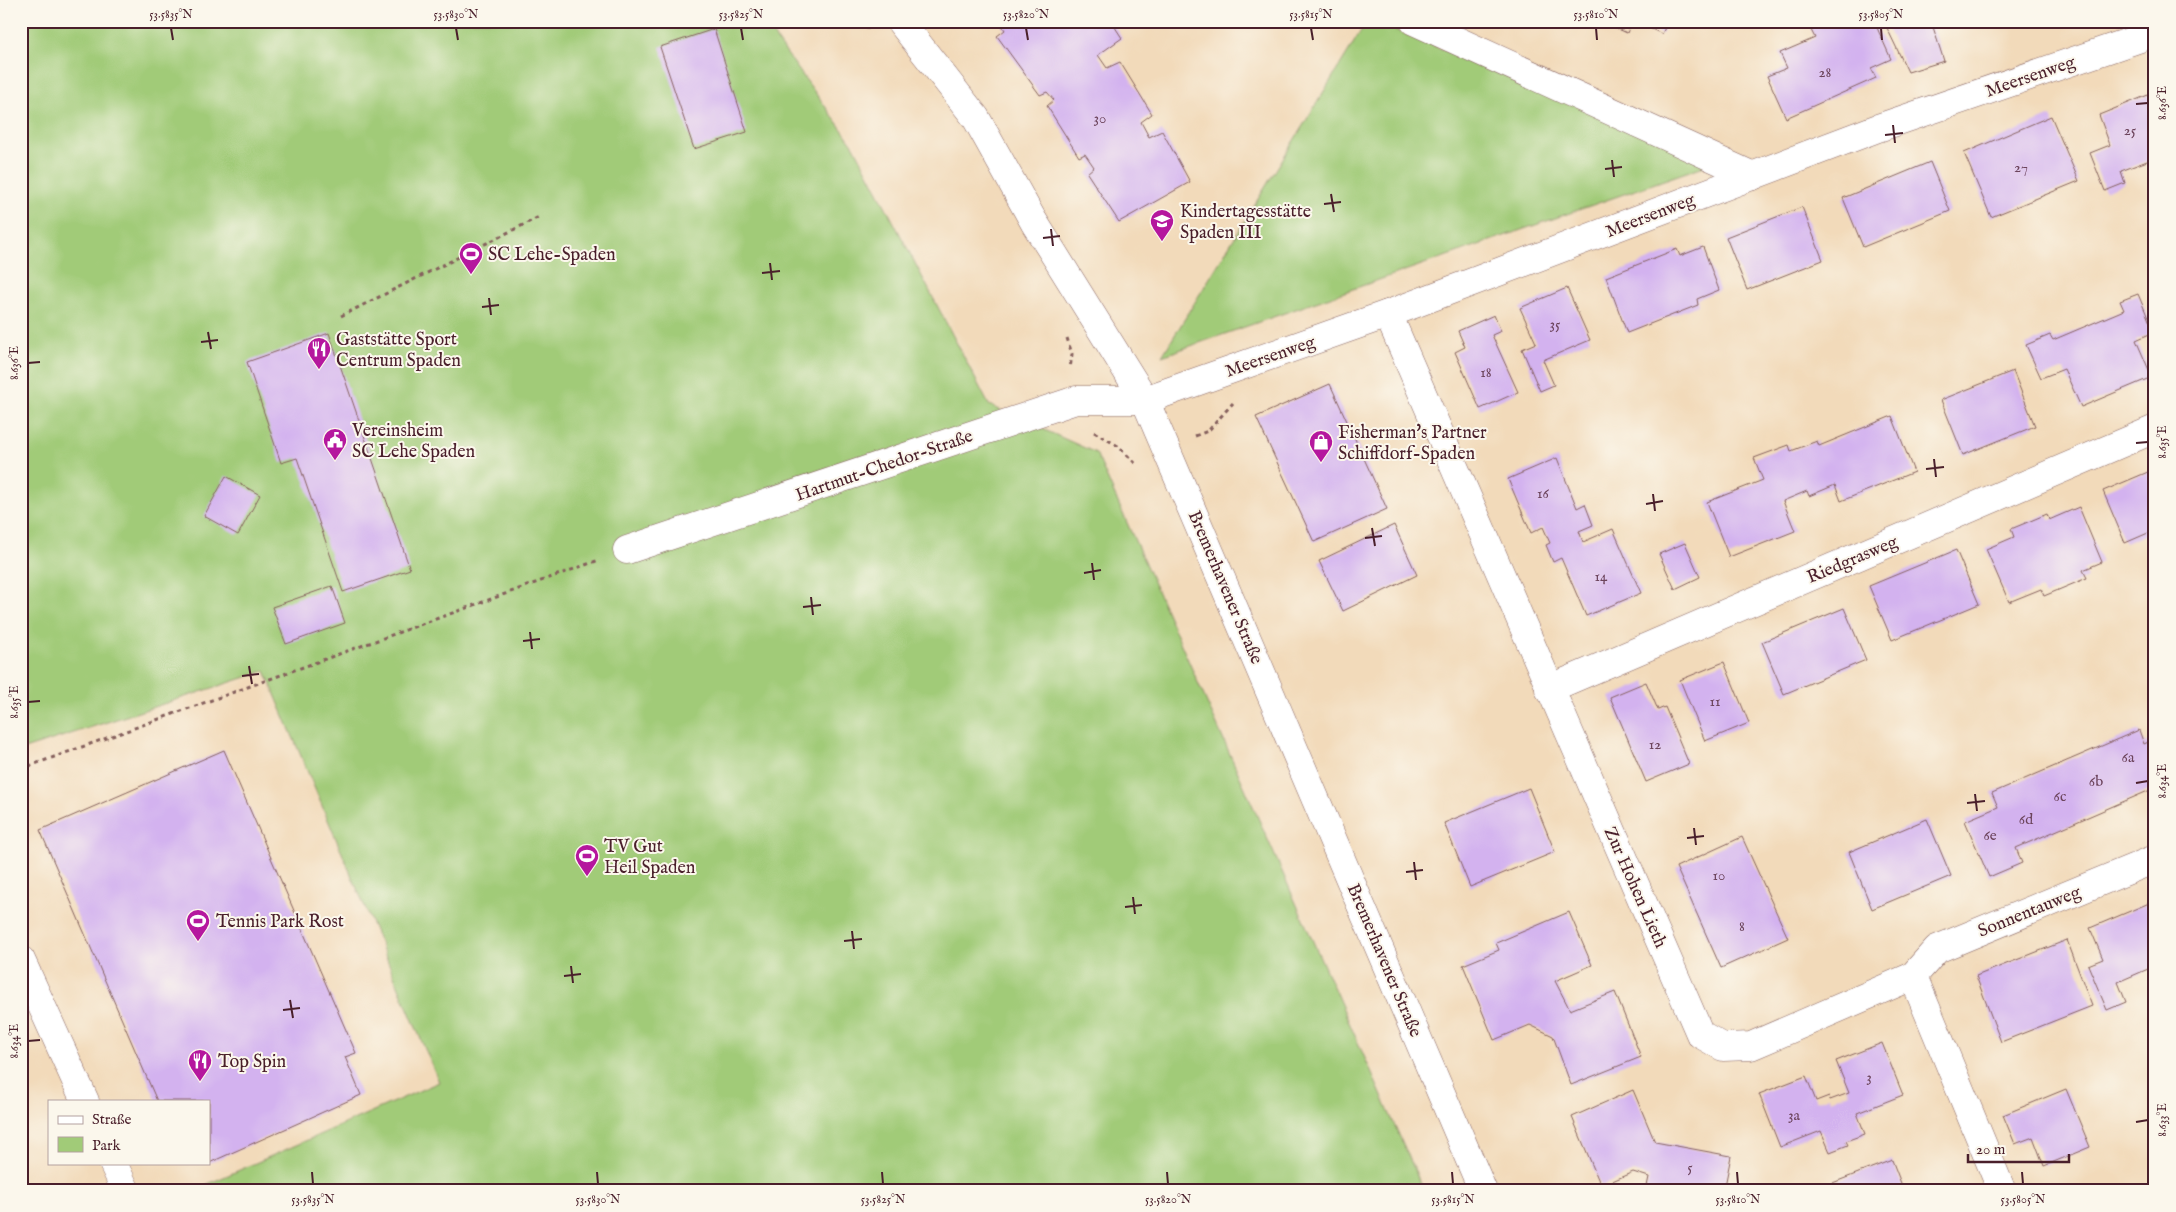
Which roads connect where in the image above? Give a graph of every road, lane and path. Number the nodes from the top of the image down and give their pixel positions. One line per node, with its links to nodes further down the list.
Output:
1 (862, 21): 5 (path)
2 (900, 21): 13 (street, Bremerhavener Straße)
3 (1414, 21): 6 (street)
4 (2155, 33): 6 (street, Meersenweg)
5 (874, 36)
6 (1753, 176): 8 (street, Meersenweg)
7 (538, 217): 9 (path)
8 (1388, 314): 13 (street, Meersenweg); 19 (street, Zur Hohen Lieth)
9 (341, 316)
10 (1065, 330): 12 (path)
11 (1238, 398): 15 (path)
12 (1076, 400): 13 (street, Hartmut-Chedor-Straße); 16 (path); 18 (street, Hartmut-Chedor-Straße)
13 (1145, 400): 15 (street, Bremerhavener Straße)
14 (2155, 429): 19 (street, Riedgrasweg)
15 (1166, 448): 16 (path); 27 (street, Bremerhavener Straße)
16 (1135, 462): 17 (path)
17 (1139, 472)
18 (627, 550): 20 (path)
19 (1549, 689): 23 (street, Zur Hohen Lieth)
20 (21, 769)
21 (2155, 859): 23 (street, Sonnentauweg)
22 (21, 960): 24 (street)
23 (1913, 976): 28 (street)
24 (85, 1100)
25 (113, 1164): 26 (street)
26 (126, 1191)
27 (1483, 1191)
28 (2002, 1191)

